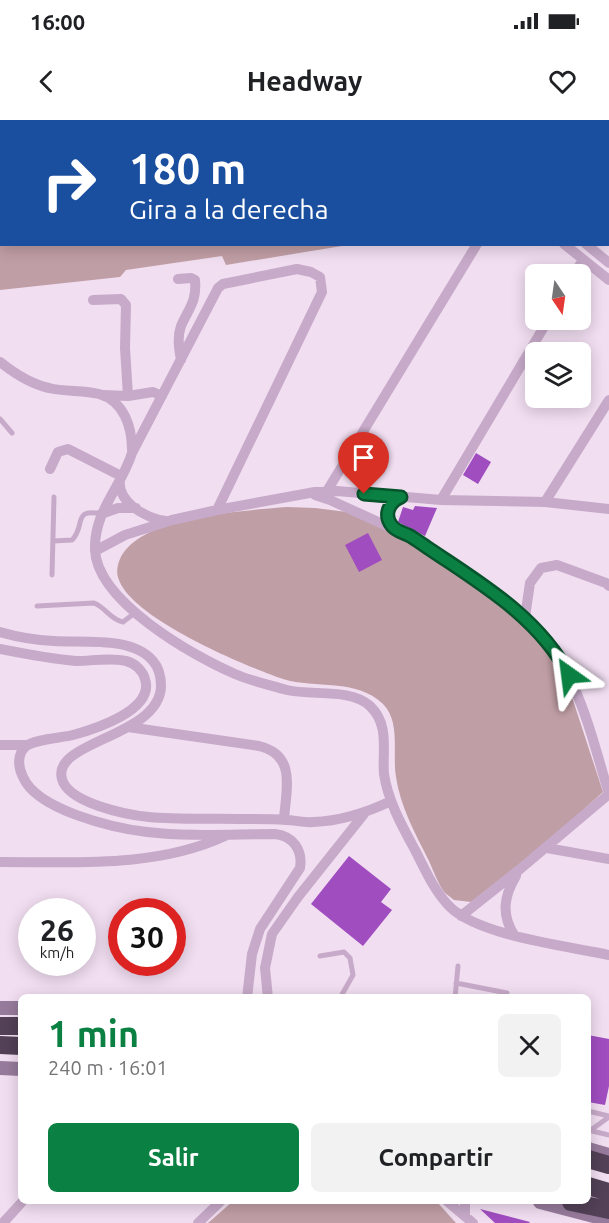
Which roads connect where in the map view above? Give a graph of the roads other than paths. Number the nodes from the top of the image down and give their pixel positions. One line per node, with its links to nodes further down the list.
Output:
1 (476, 246): 22 (street)
2 (566, 246): 4 (street)
3 (589, 246): 5 (street)
4 (583, 260): 6 (street); 8 (street)
5 (609, 262)
6 (580, 264)
7 (178, 279): 11 (street)
8 (609, 280)
9 (93, 300): 14 (street)
10 (542, 330): 26 (street)
11 (181, 361): 15 (street); 30 (street)
12 (0, 362): 13 (street)
13 (100, 394): 14 (street); 19 (street)
14 (128, 396): 15 (street)
15 (162, 396): 19 (street)
16 (609, 400): 27 (street)
17 (0, 419): 18 (lane)
18 (12, 433)
19 (132, 453): 21 (street)
20 (50, 469): 21 (street)
21 (122, 476): 28 (street); 31 (street)
22 (327, 491): 23 (street); 25 (street)
23 (302, 494): 30 (street); 33 (street)
24 (54, 497): 34 (lane)
25 (401, 497): 26 (street); 33 (street)
26 (441, 500): 27 (street)
27 (545, 502): 29 (street)
28 (136, 508): 31 (street); 32 (street)
29 (609, 509)
30 (217, 510): 32 (street)
31 (101, 514): 34 (lane); 35 (street)
32 (172, 520): 35 (street)
33 (395, 530): 40 (street)
34 (53, 542): 36 (lane)
35 (95, 551): 39 (street)
36 (52, 575)
37 (609, 586): 40 (street)
38 (37, 606): 39 (lane)
39 (136, 612): 47 (street)
40 (525, 617): 46 (street)
41 (0, 632): 43 (street)
42 (0, 649): 45 (street)
43 (128, 727): 49 (street); 49 (street)
44 (0, 745): 45 (street)
45 (28, 745): 50 (street)
46 (609, 794): 51 (street)
47 (391, 801): 48 (street); 57 (street)
48 (364, 814): 49 (street); 56 (street)
49 (284, 819)
50 (228, 834): 53 (street); 55 (street)
51 (547, 848): 52 (street); 54 (street)
52 (609, 859)
53 (0, 862)
54 (519, 870): 57 (street); 58 (street)
55 (287, 886): 56 (street); 63 (street)
56 (297, 897): 64 (street)
57 (461, 916): 58 (street)
58 (514, 935): 59 (street)
59 (609, 955)
60 (320, 956): 65 (lane)
61 (458, 966): 62 (lane)
62 (456, 984): 66 (lane); 67 (lane)
63 (248, 994)
64 (268, 994)
65 (342, 994)
66 (455, 994)
67 (507, 994)
68 (0, 1008): 69 (main road)
69 (18, 1008)
70 (0, 1044): 71 (highway)
71 (18, 1046)
72 (0, 1055): 73 (highway)
73 (18, 1055)
74 (0, 1068): 75 (main road)
75 (18, 1069)
76 (591, 1112): 77 (lane)
77 (609, 1117): 78 (lane)
78 (591, 1129)
79 (591, 1132): 80 (lane)
80 (609, 1136)
81 (591, 1150): 82 (main road)
82 (609, 1155)
83 (591, 1162): 85 (highway, bridge)
84 (591, 1163): 86 (highway)
85 (609, 1165)
86 (609, 1170)
87 (591, 1177): 88 (highway)
88 (609, 1182)
89 (591, 1187): 90 (highway)
90 (609, 1192)
91 (591, 1194): 92 (highway)
92 (609, 1199)
93 (20, 1204): 102 (street)
94 (218, 1204): 103 (street)
95 (450, 1204): 100 (street)
96 (465, 1204): 100 (street)
97 (548, 1204): 101 (main road)
98 (580, 1204): 99 (highway)
99 (609, 1210)
100 (469, 1220)
101 (609, 1220)
102 (3, 1223)
103 (198, 1223)

